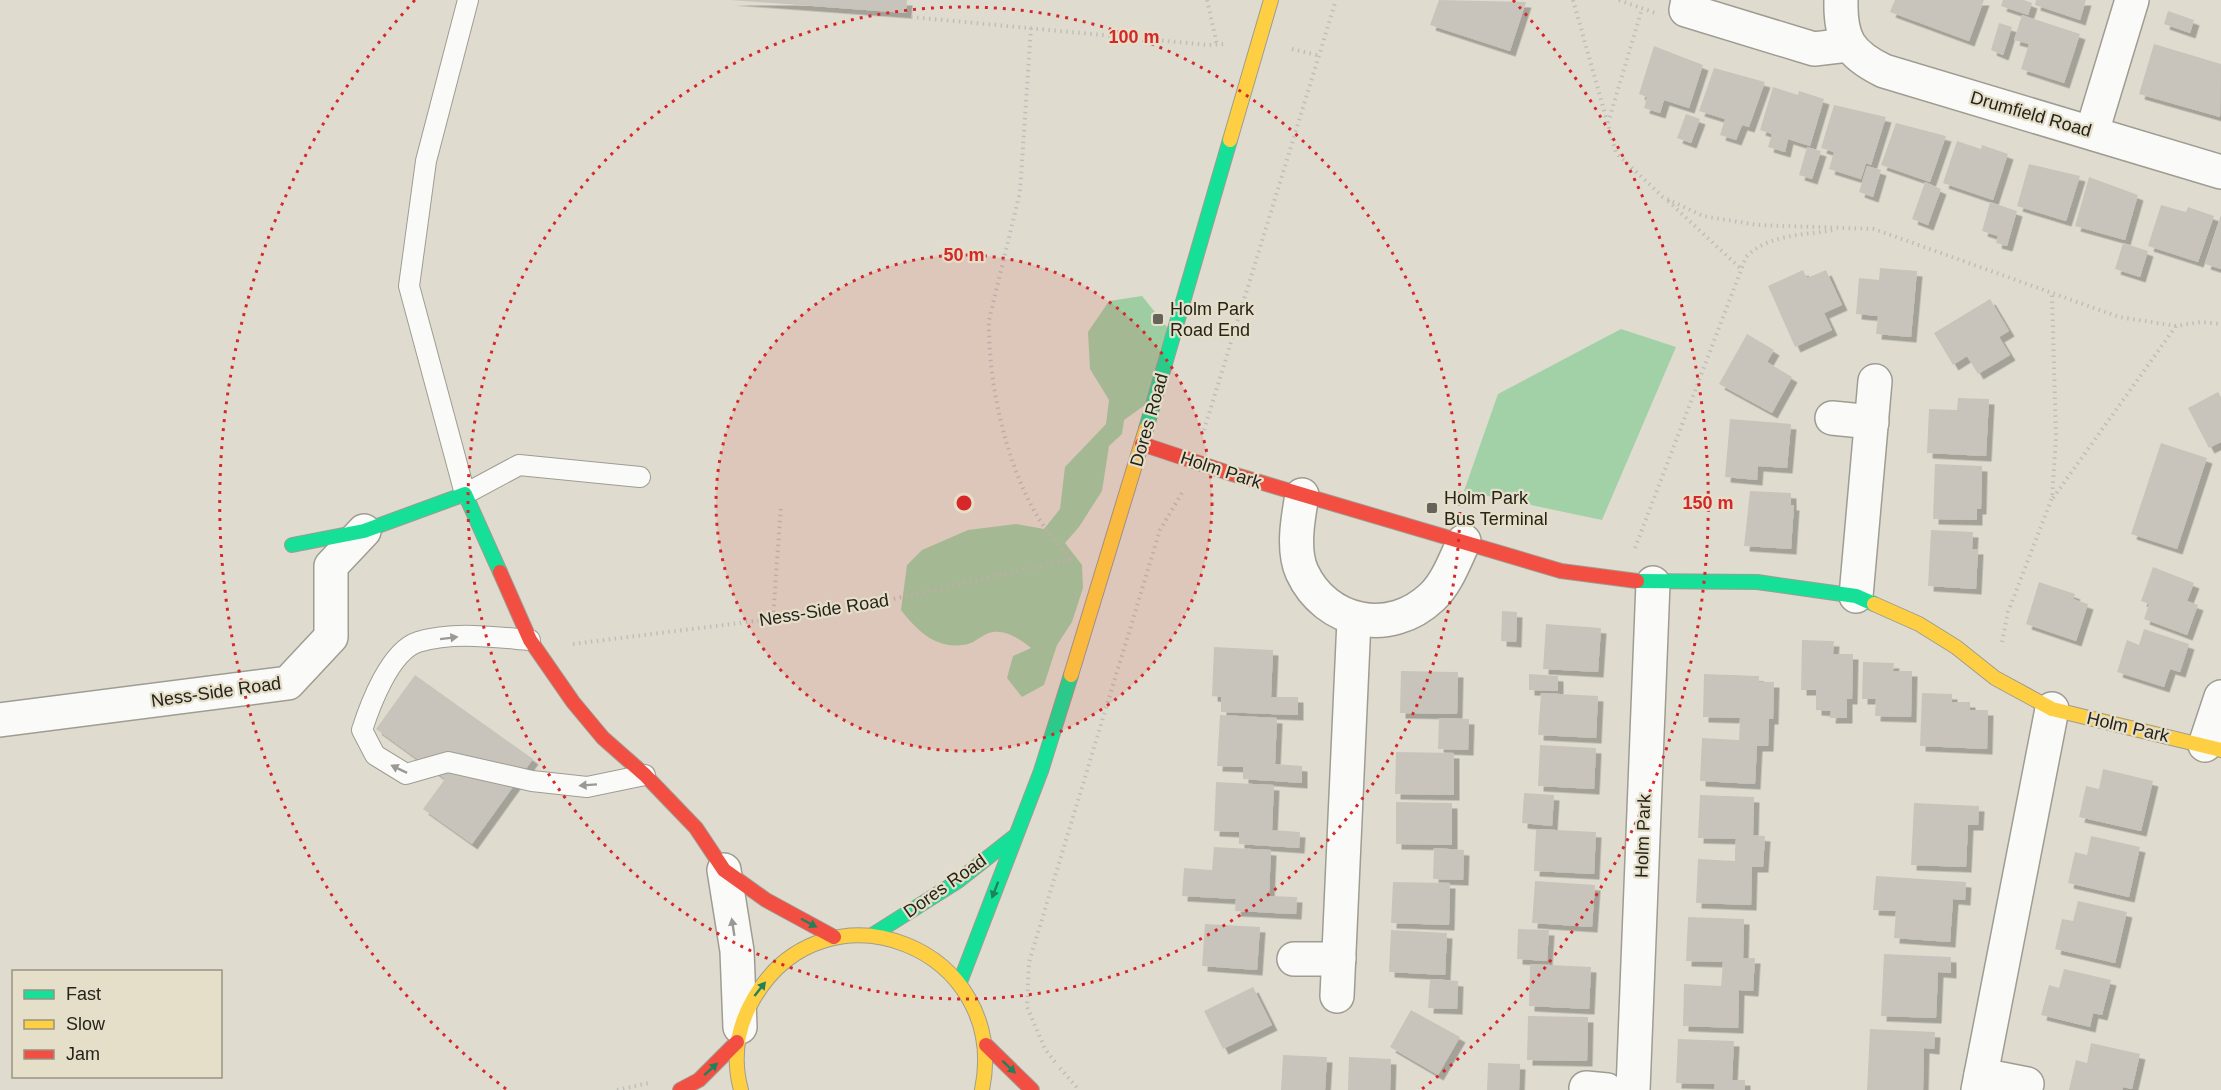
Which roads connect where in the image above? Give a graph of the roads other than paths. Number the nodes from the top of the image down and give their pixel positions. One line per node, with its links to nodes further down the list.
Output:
1 (468, 0): 14 (lane)
2 (1271, 0): 12 (street, Dores Road)
3 (1688, 0): 6 (street)
4 (1841, 0): 6 (street)
5 (2132, 0): 7 (street)
6 (1848, 45): 7 (street, Drumfield Road)
7 (2092, 132): 8 (street, Drumfield Road)
8 (2221, 172)
9 (1875, 381): 11 (street)
10 (1832, 418): 11 (street)
11 (1872, 422): 20 (street)
12 (1142, 444): 15 (street, Holm Park); 28 (street, Dores Road)
13 (640, 477): 14 (lane)
14 (465, 494): 16 (street, Ness-Side Road); 22 (street)
15 (1302, 495): 17 (street, Holm Park); 21 (street)
16 (364, 531): 18 (street, Ness-Side Road); 25 (street, Ness-Side Road)
17 (1464, 541): 19 (street, Holm Park); 21 (street)
18 (292, 545)
19 (1653, 583): 20 (street, Holm Park); 44 (street, Holm Park)
20 (1856, 596): 24 (street, Holm Park)
21 (1354, 620): 33 (street)
22 (535, 647): 27 (street); 27 (lane, one-way to 22)
23 (2221, 697): 26 (street, Holm Park)
24 (2052, 709): 26 (street, Holm Park); 38 (street)
25 (0, 720)
26 (2213, 747)
27 (645, 775): 29 (street)
28 (1015, 836): 30 (street, Dores Road); 34 (street, Dores Road, one-way to 34)
29 (724, 870): 31 (street, one-way to 31); 36 (street, one-way to 29)
30 (874, 934): 31 (street); 34 (street)
31 (834, 937): 36 (street, one-way to 31)
32 (1294, 959): 33 (street)
33 (1339, 959): 35 (street)
34 (960, 982): 37 (street)
35 (1337, 996)
36 (739, 1034): 40 (street, one-way to 36); 41 (street)
37 (986, 1045): 42 (street); 43 (street, one-way to 43)
38 (1979, 1083): 39 (street)
39 (2027, 1084)
40 (680, 1090)
41 (741, 1090)
42 (982, 1090)
43 (1032, 1090)
44 (1633, 1090)

